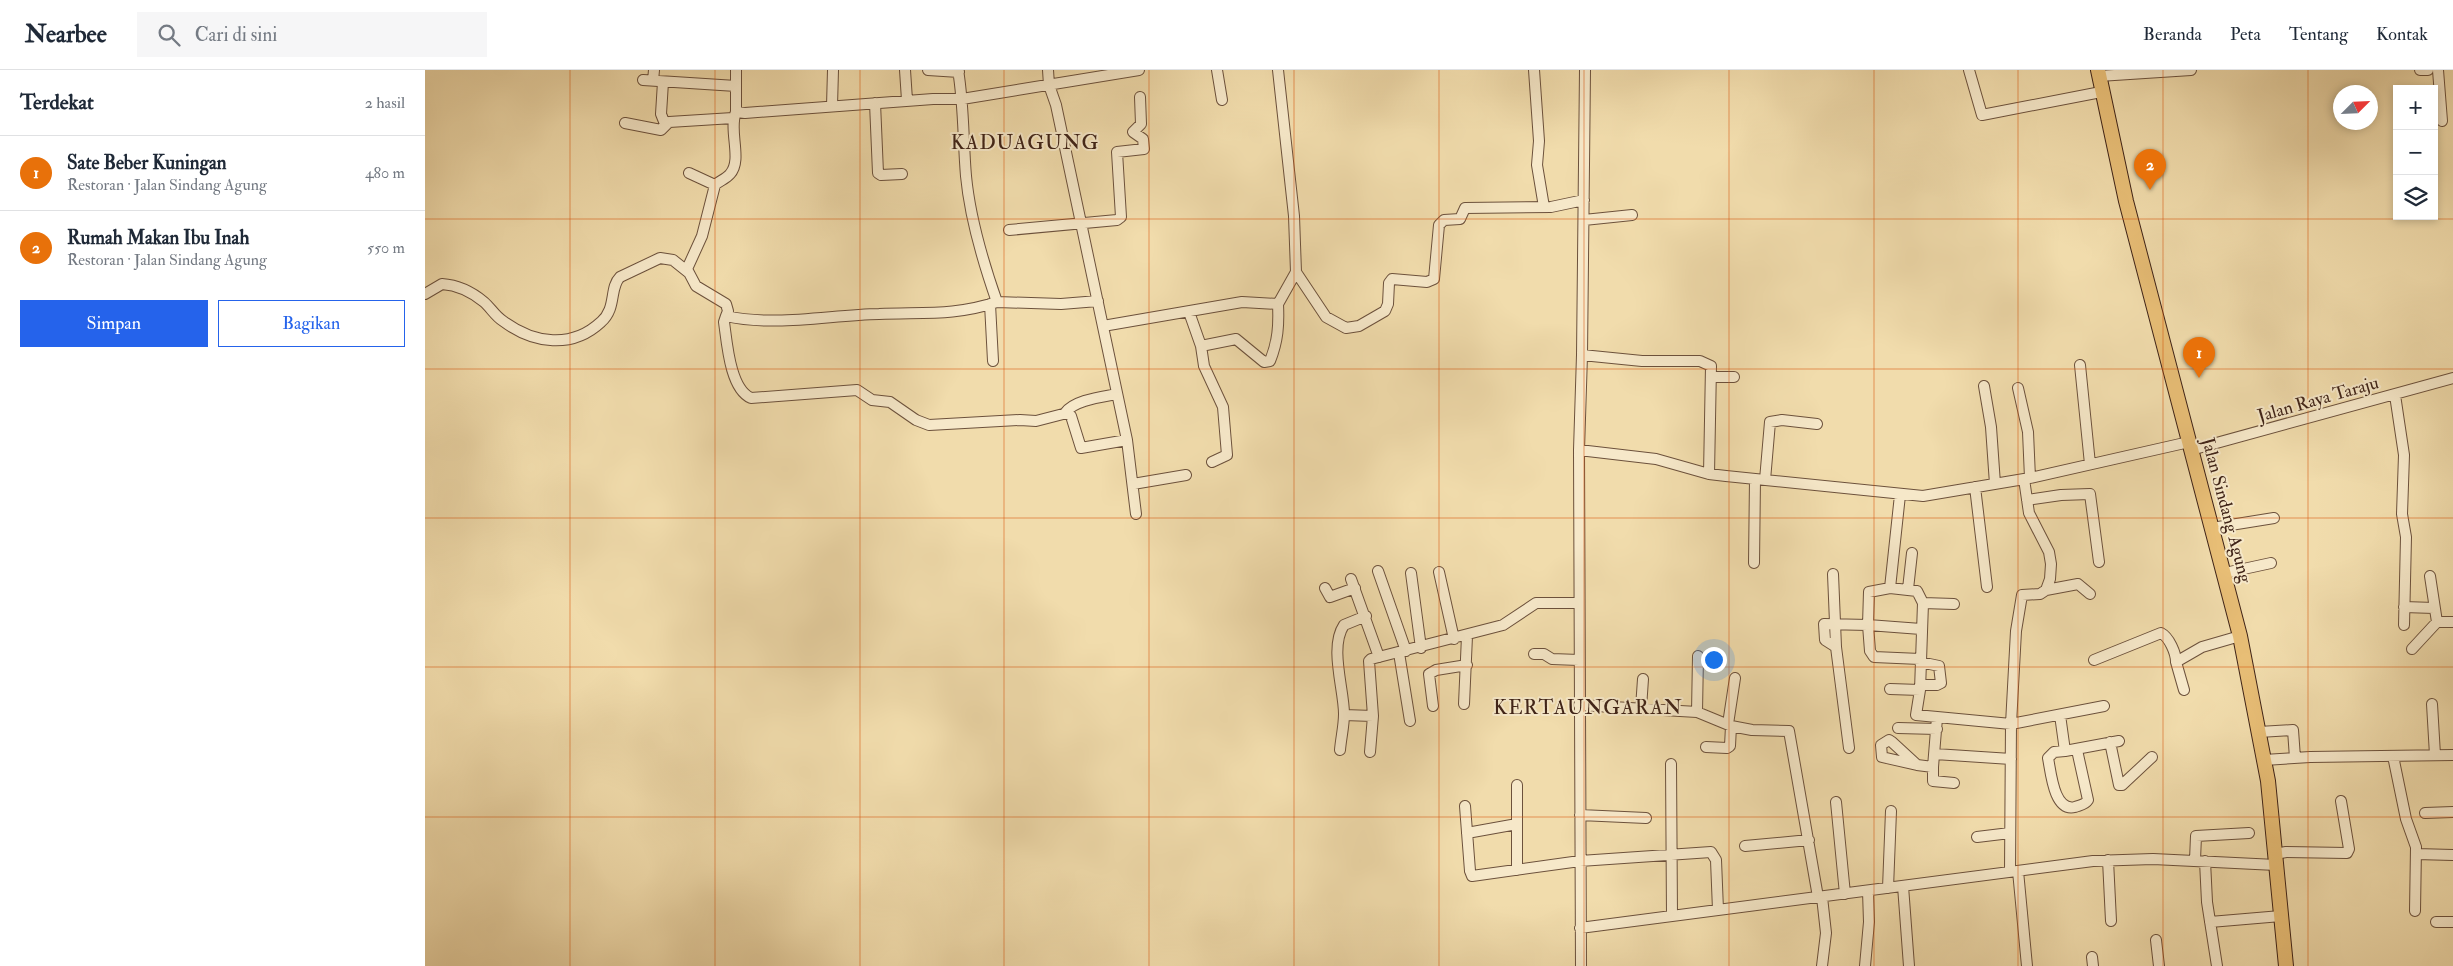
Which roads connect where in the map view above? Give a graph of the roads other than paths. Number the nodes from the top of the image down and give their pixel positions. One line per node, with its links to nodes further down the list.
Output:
1 (654, 70): 19 (street)
2 (736, 70): 20 (street)
3 (833, 70): 28 (street)
4 (905, 70): 25 (street)
5 (928, 70): 17 (street)
6 (1048, 70): 21 (street)
7 (1139, 70): 21 (street)
8 (1217, 70): 26 (street)
9 (1278, 70): 43 (street)
10 (1534, 70): 37 (street)
11 (1585, 70): 36 (street)
12 (1969, 70): 22 (street)
13 (2191, 70): 18 (street)
14 (2420, 70): 15 (street)
15 (2428, 70)
16 (2438, 70): 30 (street)
17 (959, 71): 24 (street)
18 (2099, 73): 22 (main road, Jalan Sindang Agung)
19 (653, 81): 20 (street); 32 (street)
20 (736, 86): 29 (street)
21 (1049, 86): 24 (street); 40 (street)
22 (2101, 92): 65 (main road, Jalan Sindang Agung)
23 (1140, 98): 40 (street)
24 (962, 99): 25 (street); 46 (street)
25 (907, 100): 27 (street)
26 (1222, 100)
27 (875, 102): 28 (street); 34 (street)
28 (832, 106): 29 (street)
29 (735, 115): 32 (street); 35 (street)
30 (2442, 121)
31 (625, 123): 32 (street)
32 (665, 124)
33 (689, 173): 35 (street)
34 (902, 174)
35 (715, 186): 42 (street)
36 (1584, 200): 37 (street); 39 (street)
37 (1544, 207): 43 (street)
38 (1632, 215): 39 (street)
39 (1584, 220): 52 (street)
40 (1082, 222): 41 (street); 45 (street)
41 (1009, 230)
42 (688, 272): 44 (street); 49 (street)
43 (1296, 272): 47 (street)
44 (425, 294)
45 (1098, 301): 46 (street); 50 (street)
46 (994, 303): 49 (street); 53 (street)
47 (1278, 304): 48 (street); 51 (street)
48 (1189, 312): 50 (street); 51 (street)
49 (726, 316): 62 (street)
50 (1103, 326): 60 (street)
51 (1201, 346): 67 (street)
52 (1582, 355): 55 (street); 66 (street)
53 (993, 361)
54 (2080, 365): 68 (street)
55 (1712, 377): 56 (street); 69 (street)
56 (1734, 377)
57 (2453, 378): 61 (street, Jalan Raya Taraju)
58 (1984, 386): 74 (street)
59 (2019, 388): 71 (street)
60 (1117, 394): 62 (street); 64 (street)
61 (2395, 395): 65 (street, Jalan Raya Taraju); 100 (street)
62 (1065, 412): 64 (street)
63 (1817, 424): 72 (street)
64 (1127, 440): 73 (street)
65 (2190, 446): 68 (street, Jalan Raya Taraju); 80 (main road, Jalan Sindang Agung)
66 (1579, 450): 69 (street, Jalan Raya Taraju); 97 (street)
67 (1212, 462)
68 (2090, 464): 71 (street, Jalan Raya Taraju)
69 (1709, 474): 72 (street, Jalan Raya Taraju)
70 (1186, 475): 73 (street)
71 (2027, 478): 74 (street, Jalan Raya Taraju); 77 (street)
72 (1760, 480): 76 (street, Jalan Raya Taraju); 83 (street)
73 (1133, 484): 78 (street)
74 (1995, 484): 75 (street, Jalan Raya Taraju)
75 (1975, 487): 76 (street, Jalan Raya Taraju); 91 (street)
76 (1901, 494): 93 (street)
77 (2027, 500): 82 (street); 95 (street)
78 (1137, 514)
79 (2274, 518): 80 (street)
80 (2212, 528): 88 (main road, Jalan Sindang Agung)
81 (1912, 553): 94 (street)
82 (2099, 562)
83 (1754, 563)
84 (2271, 563): 88 (street)
85 (1378, 571): 114 (street)
86 (1439, 572): 111 (street)
87 (1411, 573): 112 (street)
88 (2225, 573): 110 (main road, Jalan Sindang Agung)
89 (1833, 574): 105 (street)
90 (2430, 576): 101 (street)
91 (1987, 587)
92 (1325, 588): 102 (street)
93 (1890, 588): 94 (street); 106 (street)
94 (1908, 589): 98 (street)
95 (2046, 590): 96 (street); 141 (street)
96 (2090, 594)
97 (1579, 603): 109 (street); 118 (street)
98 (1923, 603): 99 (street); 108 (street)
99 (1954, 604)
100 (2404, 607): 101 (street); 107 (street)
101 (2434, 608): 103 (street)
102 (1366, 616): 117 (street); 135 (street)
103 (2437, 622): 104 (street); 113 (street)
104 (2453, 622)
105 (1826, 624): 106 (street); 148 (street)
106 (1868, 625): 108 (street); 119 (street)
107 (2404, 625)
108 (1921, 629): 119 (street)
109 (1467, 636): 111 (street); 122 (street)
110 (2240, 636): 121 (street); 146 (main road, Jalan Sindang Agung)
111 (1454, 639): 112 (street)
112 (1421, 648): 114 (street)
113 (2412, 649)
114 (1403, 652): 117 (street); 140 (street)
115 (1534, 654): 118 (street)
116 (1698, 656): 134 (street)
117 (1379, 657): 138 (street)
118 (1579, 660): 130 (street)
119 (1920, 660): 125 (street); 125 (street)
120 (2094, 660): 121 (street)
121 (2176, 662): 127 (street)
122 (1467, 665): 128 (street); 131 (street)
123 (1735, 678): 142 (street)
124 (1643, 679): 133 (street)
125 (1920, 687): 126 (street); 136 (street)
126 (1890, 690)
127 (2184, 690)
128 (1464, 704)
129 (2432, 704): 155 (street)
130 (1579, 705): 133 (street); 172 (street)
131 (1433, 706)
132 (2104, 706): 137 (street)
133 (1641, 708): 134 (street)
134 (1697, 712): 142 (street)
135 (1344, 715): 138 (street); 149 (street)
136 (1916, 715): 139 (street); 144 (street)
137 (2060, 715): 141 (street); 151 (street)
138 (1373, 716): 152 (street)
139 (1937, 718): 141 (street); 145 (street)
140 (1410, 721)
141 (2011, 724): 159 (street)
142 (1729, 725): 147 (street); 179 (street)
143 (1898, 728): 144 (street)
144 (1914, 729): 145 (street)
145 (1937, 729): 153 (street)
146 (2259, 732): 158 (street); 160 (main road, Jalan Sindang Agung)
147 (1706, 747)
148 (1849, 748)
149 (1340, 750)
150 (2077, 750): 151 (street); 151 (street); 157 (street)
151 (2065, 751)
152 (1370, 752)
153 (1935, 754): 159 (street); 163 (street)
154 (2393, 756): 155 (street); 158 (street); 181 (street)
155 (2435, 756): 156 (street)
156 (2453, 756)
157 (2152, 757)
158 (2295, 758): 160 (street)
159 (2011, 759): 176 (street)
160 (2264, 760): 184 (main road, Jalan Sindang Agung)
161 (1671, 764): 182 (street)
162 (1917, 765): 163 (street)
163 (1933, 767): 164 (street)
164 (1955, 782)
165 (1517, 785): 174 (street)
166 (2341, 801): 184 (street)
167 (1836, 802): 193 (street)
168 (1465, 806): 175 (street)
169 (1891, 811): 191 (street)
170 (2453, 812): 171 (street)
171 (2425, 813)
172 (1580, 815): 173 (street); 187 (street)
173 (1645, 818)
174 (1517, 824): 175 (street); 188 (street)
175 (1467, 833): 188 (street)
176 (2010, 833): 178 (street); 189 (street)
177 (2249, 833): 186 (street)
178 (1977, 836)
179 (1809, 840): 180 (street); 194 (street)
180 (1745, 846)
181 (2416, 854): 183 (street); 196 (street)
182 (1671, 855): 187 (street); 195 (street); 197 (street)
183 (2453, 855)
184 (2275, 859): 186 (street); 198 (main road, Jalan Sindang Agung)
185 (2108, 860): 186 (street); 189 (street); 199 (street)
186 (2200, 860): 200 (street)
187 (1580, 861): 188 (street); 203 (street)
188 (1517, 870)
189 (2014, 871): 190 (street); 209 (street)
190 (1903, 886): 191 (street); 208 (street)
191 (1888, 888): 192 (street)
192 (1868, 891): 193 (street); 207 (street)
193 (1845, 894): 194 (street)
194 (1820, 897): 195 (street); 206 (street)
195 (1718, 910): 197 (street)
196 (2415, 911)
197 (1672, 916): 203 (street)
198 (2281, 916): 200 (street); 212 (main road, Jalan Sindang Agung)
199 (2111, 921)
200 (2210, 922): 211 (street)
201 (2436, 922): 202 (street)
202 (2453, 922)
203 (1580, 928): 205 (street)
204 (2156, 940): 210 (street)
205 (1581, 966)
206 (1822, 966)
207 (1865, 966)
208 (1909, 966)
209 (2027, 966)
210 (2159, 966)
211 (2217, 966)
212 (2286, 966)

